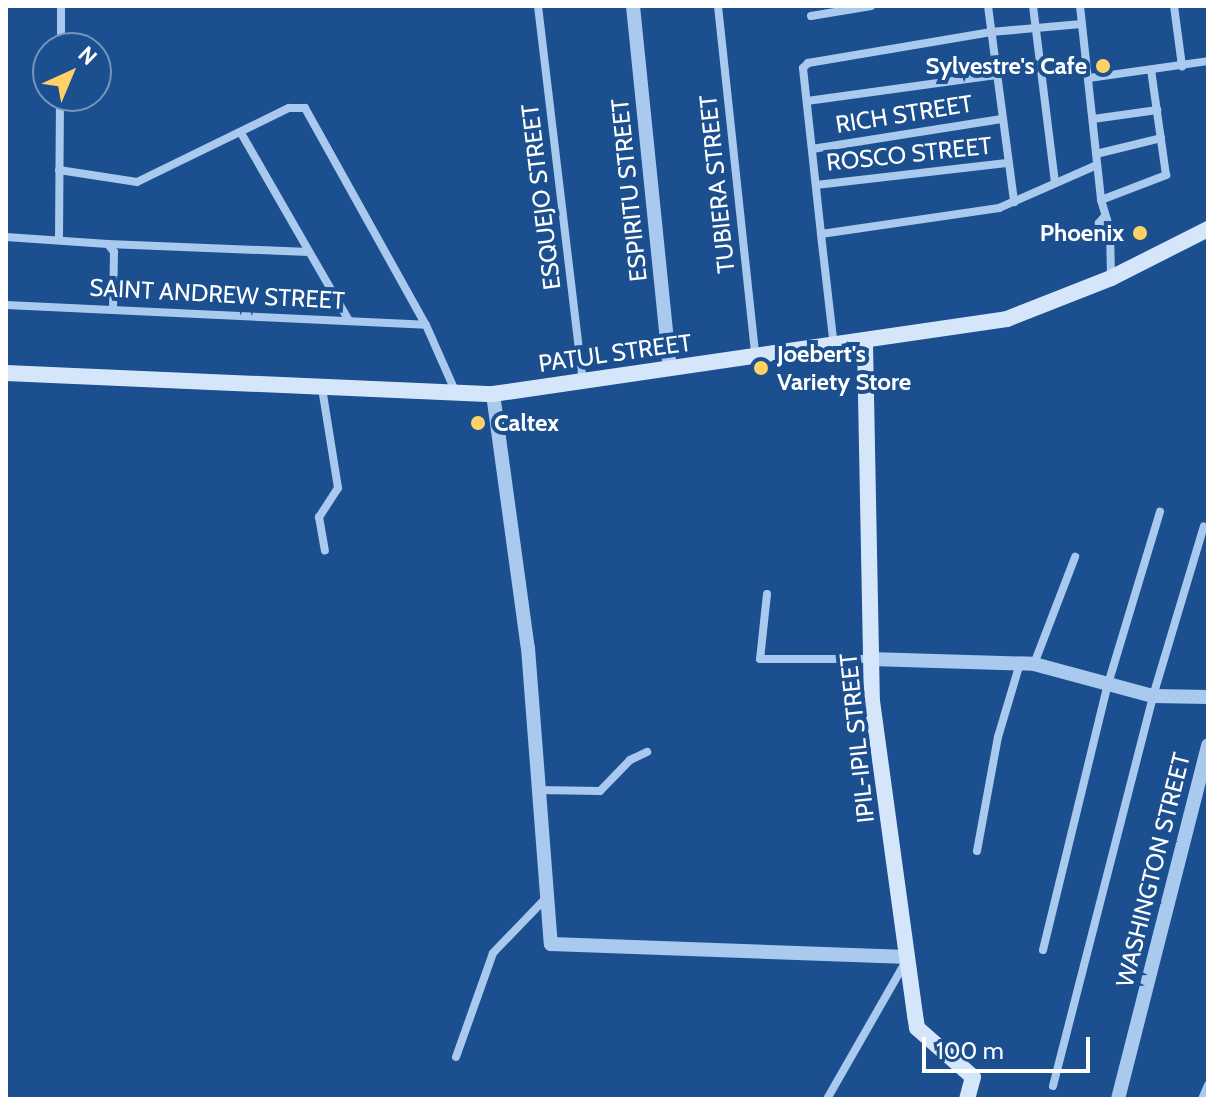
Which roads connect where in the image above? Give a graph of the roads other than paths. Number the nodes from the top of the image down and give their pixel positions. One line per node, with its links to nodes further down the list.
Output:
1 (61, 6): 13 (street)
2 (538, 6): 52 (street, ESQUEJO STREET)
3 (633, 6): 50 (street, ESPIRITU STREET)
4 (718, 6): 49 (street, TUBIERA STREET)
5 (871, 6): 10 (street)
6 (988, 6): 14 (street)
7 (1033, 6): 12 (street)
8 (1080, 6): 11 (street)
9 (1174, 6): 16 (street)
10 (811, 16)
11 (1082, 24): 12 (street); 19 (street)
12 (1037, 28): 14 (street); 32 (street)
13 (61, 32)
14 (991, 32): 18 (street); 20 (street)
15 (1208, 61): 16 (street)
16 (1182, 66): 17 (street)
17 (1151, 70): 19 (street); 21 (street)
18 (996, 75): 20 (street); 23 (street)
19 (1089, 78): 24 (street)
20 (807, 101): 27 (street)
21 (1157, 110): 24 (street); 26 (street)
22 (60, 112): 31 (street)
23 (1002, 119): 27 (street, RICH STREET); 29 (street)
24 (1093, 119): 28 (street)
25 (241, 133): 31 (street); 41 (street); 46 (street)
26 (1161, 138): 28 (street); 34 (street)
27 (812, 149): 33 (street)
28 (1096, 154): 30 (street)
29 (1007, 163): 33 (street, ROSCO STREET); 35 (street)
30 (1097, 165): 32 (street); 34 (street)
31 (59, 170): 39 (street)
32 (1055, 183): 35 (street)
33 (816, 185): 37 (street)
34 (1101, 200): 42 (street)
35 (1014, 202): 37 (street)
36 (1208, 229): 42 (main road, PATUL STREET)
37 (821, 234): 48 (street)
38 (6, 237): 39 (street)
39 (59, 239): 40 (street)
40 (108, 244): 41 (street); 44 (street)
41 (309, 252): 45 (street)
42 (1111, 278): 47 (main road, PATUL STREET)
43 (6, 305): 44 (street, SAINT ANDREW STREET)
44 (113, 308): 45 (street, SAINT ANDREW STREET)
45 (349, 321): 46 (street, SAINT ANDREW STREET)
46 (426, 325): 54 (street)
47 (865, 343): 48 (main road, PATUL STREET); 61 (main road, IPIL-IPIL STREET)
48 (834, 348): 49 (main road, PATUL STREET)
49 (755, 358): 50 (main road, PATUL STREET)
50 (670, 369): 52 (main road, PATUL STREET)
51 (6, 373): 53 (main road, PATUL STREET)
52 (583, 382): 55 (main road, PATUL STREET)
53 (322, 388): 54 (main road, PATUL STREET); 58 (street)
54 (457, 394): 55 (main road, PATUL STREET)
55 (493, 394): 68 (street)
56 (1160, 512): 63 (street)
57 (1204, 526): 64 (street)
58 (325, 550)
59 (1075, 557): 62 (street)
60 (767, 594): 61 (street)
61 (870, 659): 62 (street); 72 (main road, IPIL-IPIL STREET)
62 (1027, 664): 63 (street); 69 (street)
63 (1108, 684): 64 (street); 71 (street)
64 (1153, 696): 65 (street); 75 (street)
65 (1208, 697)
66 (1208, 745): 78 (street, WASHINGTON STREET)
67 (647, 752): 68 (street)
68 (537, 790): 70 (street)
69 (977, 851)
70 (545, 899): 72 (street); 73 (street)
71 (1043, 950)
72 (908, 957): 76 (street); 77 (main road, IPIL-IPIL STREET)
73 (456, 1057)
74 (1208, 1085): 79 (street)
75 (1053, 1086)
76 (827, 1099)
77 (967, 1099)
78 (1118, 1099)
79 (1202, 1099)

